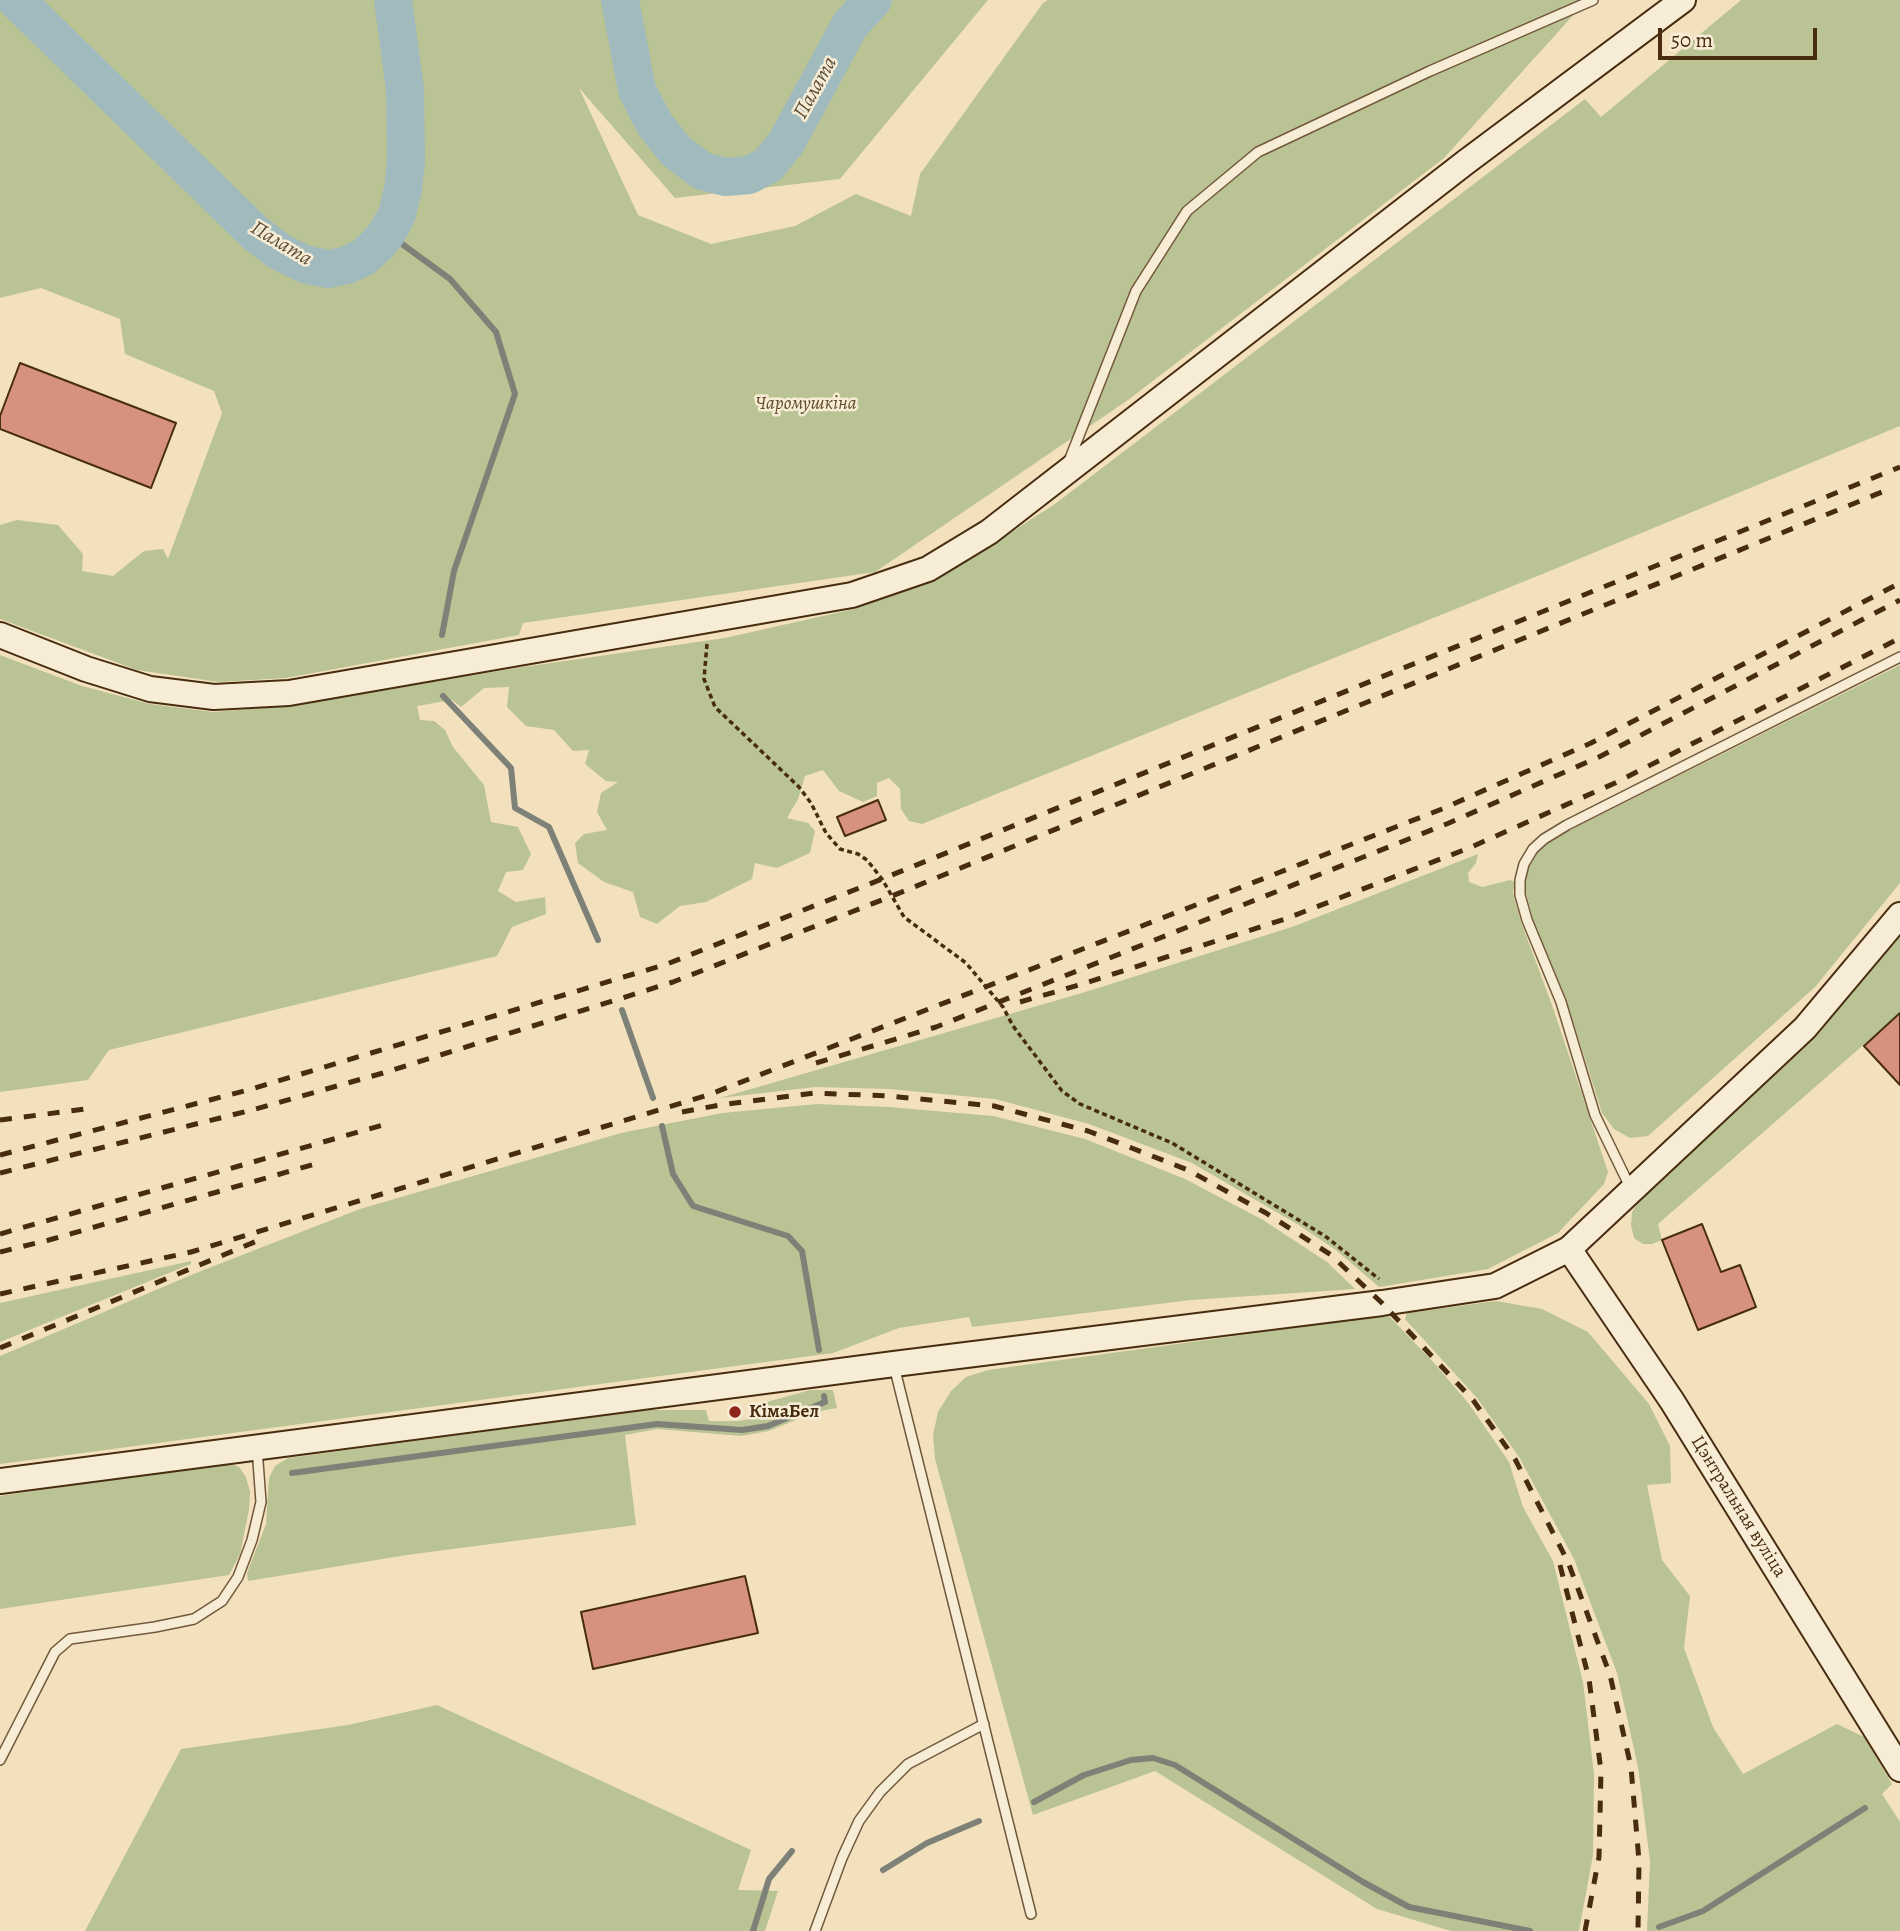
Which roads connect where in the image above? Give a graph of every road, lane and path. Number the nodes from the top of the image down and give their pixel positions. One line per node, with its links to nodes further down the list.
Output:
1 (1592, 0): 3 (lane)
2 (1683, 0): 3 (street)
3 (1063, 476): 4 (street)
4 (709, 619): 5 (street); 10 (path)
5 (0, 635)
6 (1900, 657): 8 (lane)
7 (1900, 915): 8 (street)
8 (1631, 1189): 9 (street)
9 (1569, 1249): 10 (street); 16 (street, Цэнтральная вуліца)
10 (1406, 1300): 11 (street)
11 (894, 1364): 12 (street); 14 (lane)
12 (257, 1446): 13 (street); 15 (lane)
13 (0, 1481)
14 (984, 1724): 17 (lane); 18 (lane)
15 (0, 1759)
16 (1900, 1769)
17 (1031, 1914)
18 (814, 1931)

